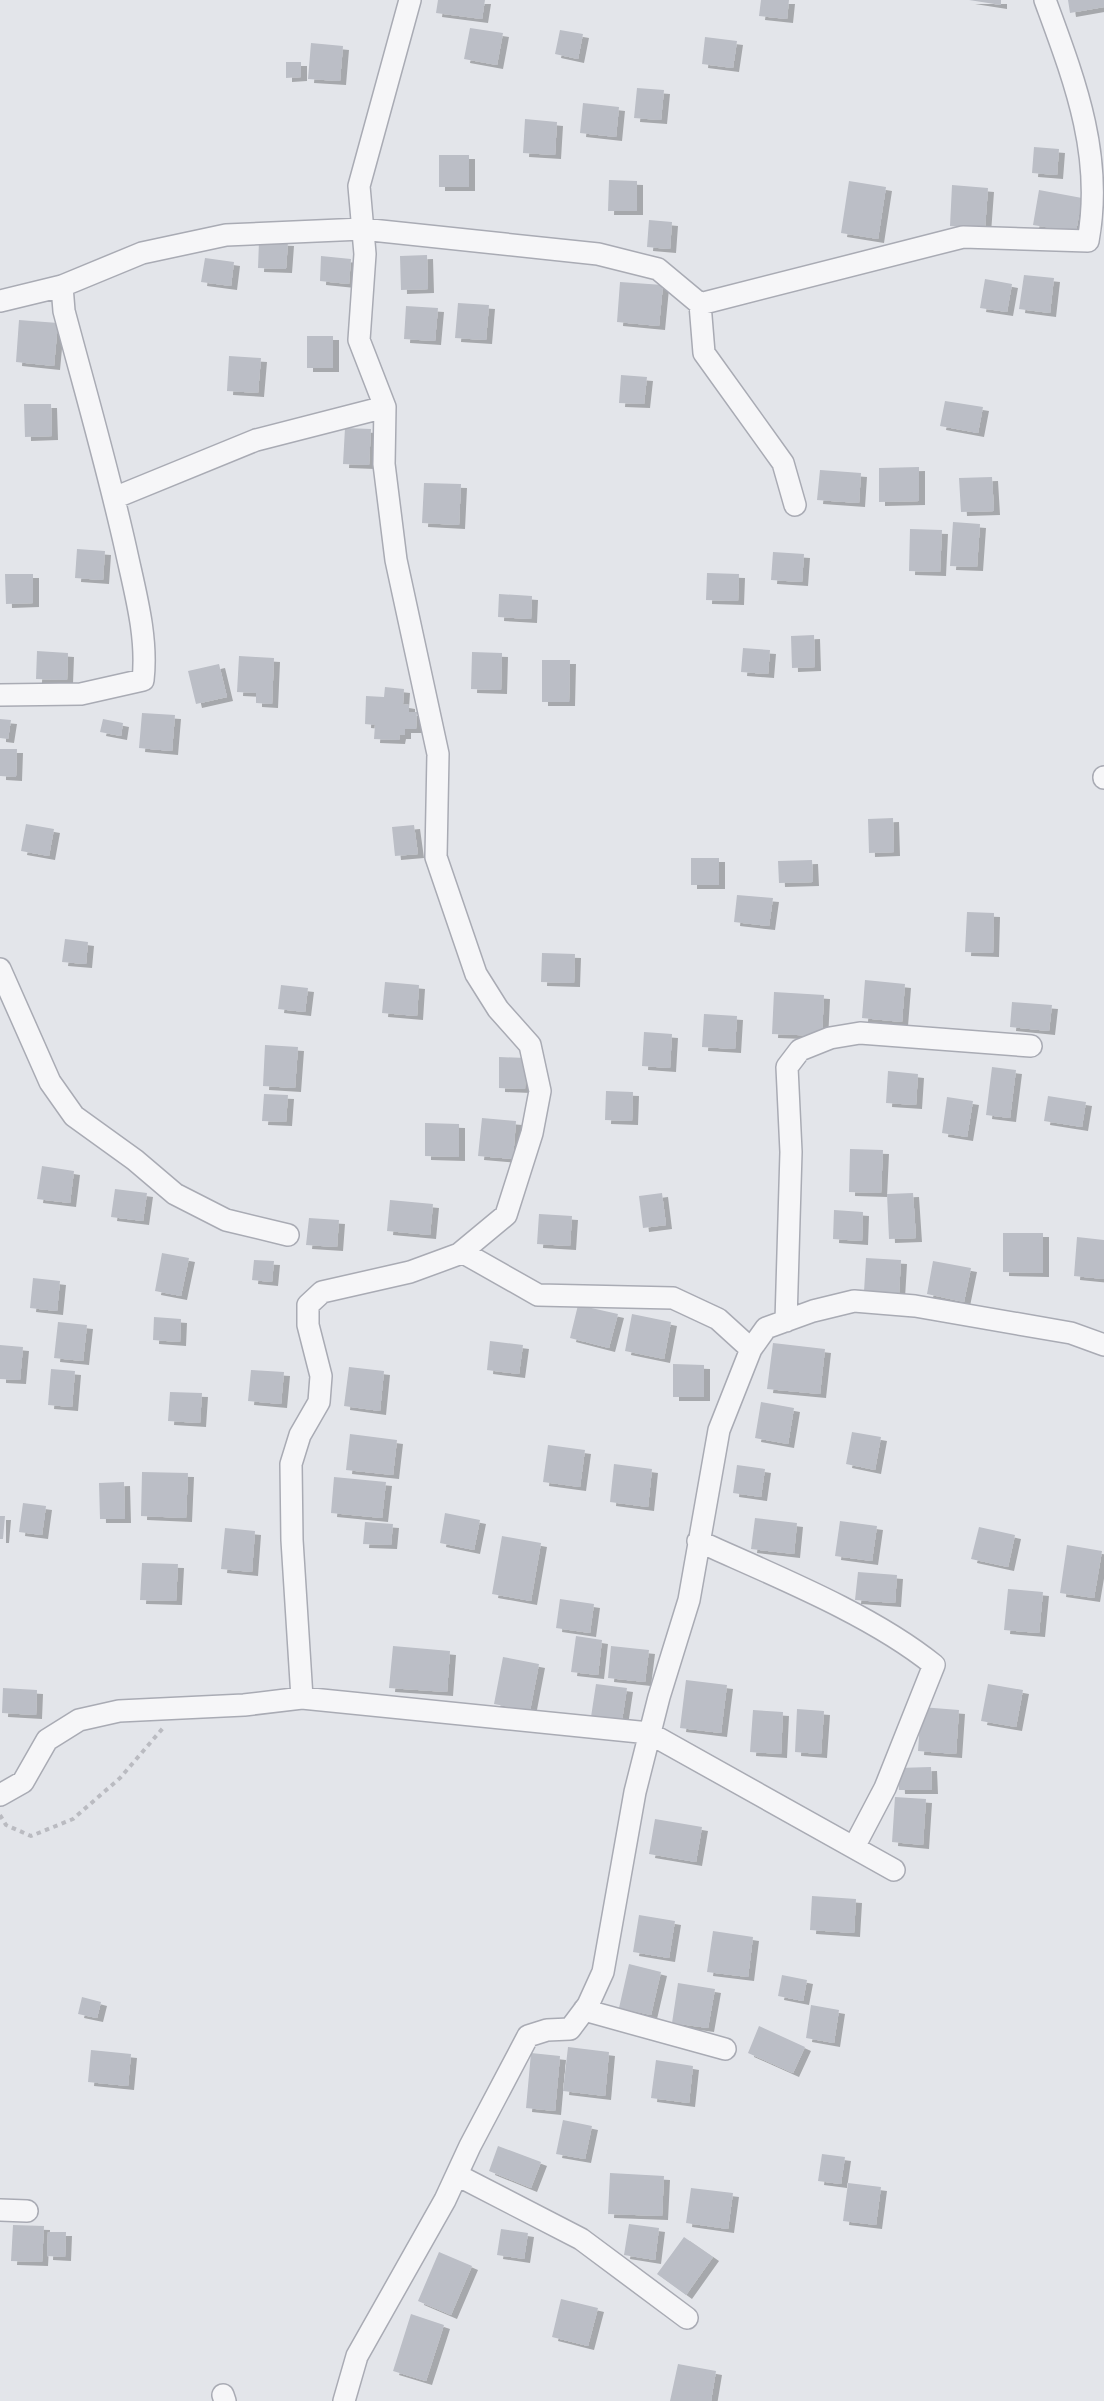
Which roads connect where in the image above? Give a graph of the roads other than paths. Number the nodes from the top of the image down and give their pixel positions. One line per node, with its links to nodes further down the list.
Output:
1 (410, 0): 3 (street)
2 (1045, 0): 6 (street)
3 (362, 229): 4 (street); 6 (street); 7 (street)
4 (62, 286): 5 (street); 8 (street)
5 (0, 301)
6 (700, 304): 9 (street)
7 (385, 407): 8 (street); 14 (street)
8 (114, 498): 10 (street)
9 (795, 505)
10 (0, 695)
11 (0, 969): 13 (street)
12 (1031, 1046): 15 (street)
13 (288, 1235)
14 (462, 1252): 17 (street); 19 (street)
15 (786, 1321): 16 (street); 17 (street)
16 (1104, 1346)
17 (751, 1349): 18 (street)
18 (698, 1541): 20 (street); 22 (street)
19 (302, 1698): 20 (street); 21 (street)
20 (650, 1733): 22 (street); 24 (street)
21 (0, 1795)
22 (854, 1847): 23 (street)
23 (894, 1870)
24 (584, 2010): 25 (street); 26 (street)
25 (725, 2049)
26 (457, 2175): 29 (street); 30 (street)
27 (0, 2210): 28 (street)
28 (27, 2211)
29 (687, 2318)
30 (344, 2401)

